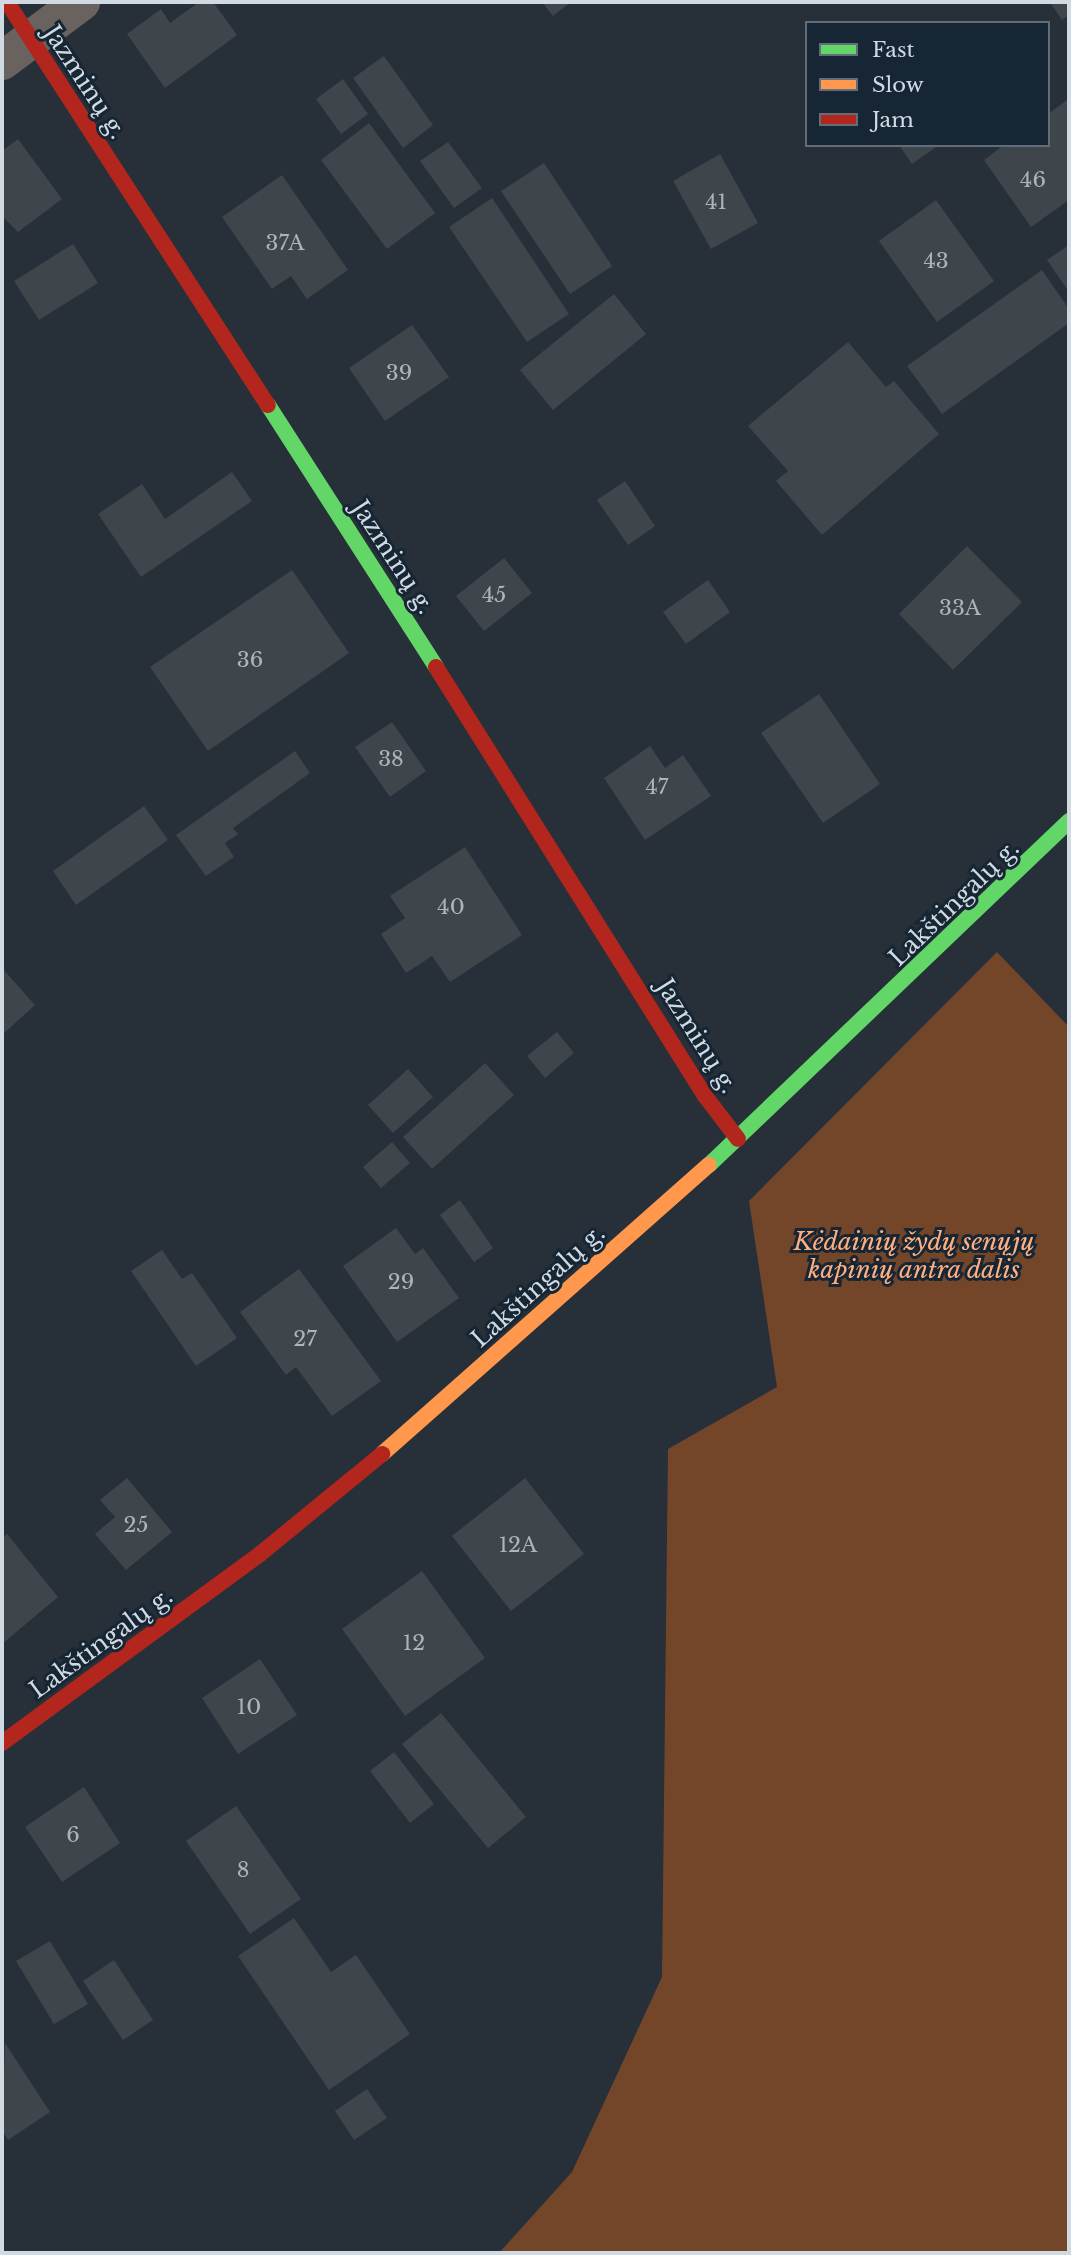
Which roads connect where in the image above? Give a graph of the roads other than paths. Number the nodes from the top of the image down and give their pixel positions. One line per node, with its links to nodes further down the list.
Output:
1 (6, 2): 3 (street, Jazminų g.)
2 (81, 2): 3 (street)
3 (16, 50): 5 (street, Jazminų g.)
4 (1069, 821): 5 (street, Lakštingalų g.)
5 (738, 1139): 6 (street, Lakštingalų g.)
6 (2, 1743)

